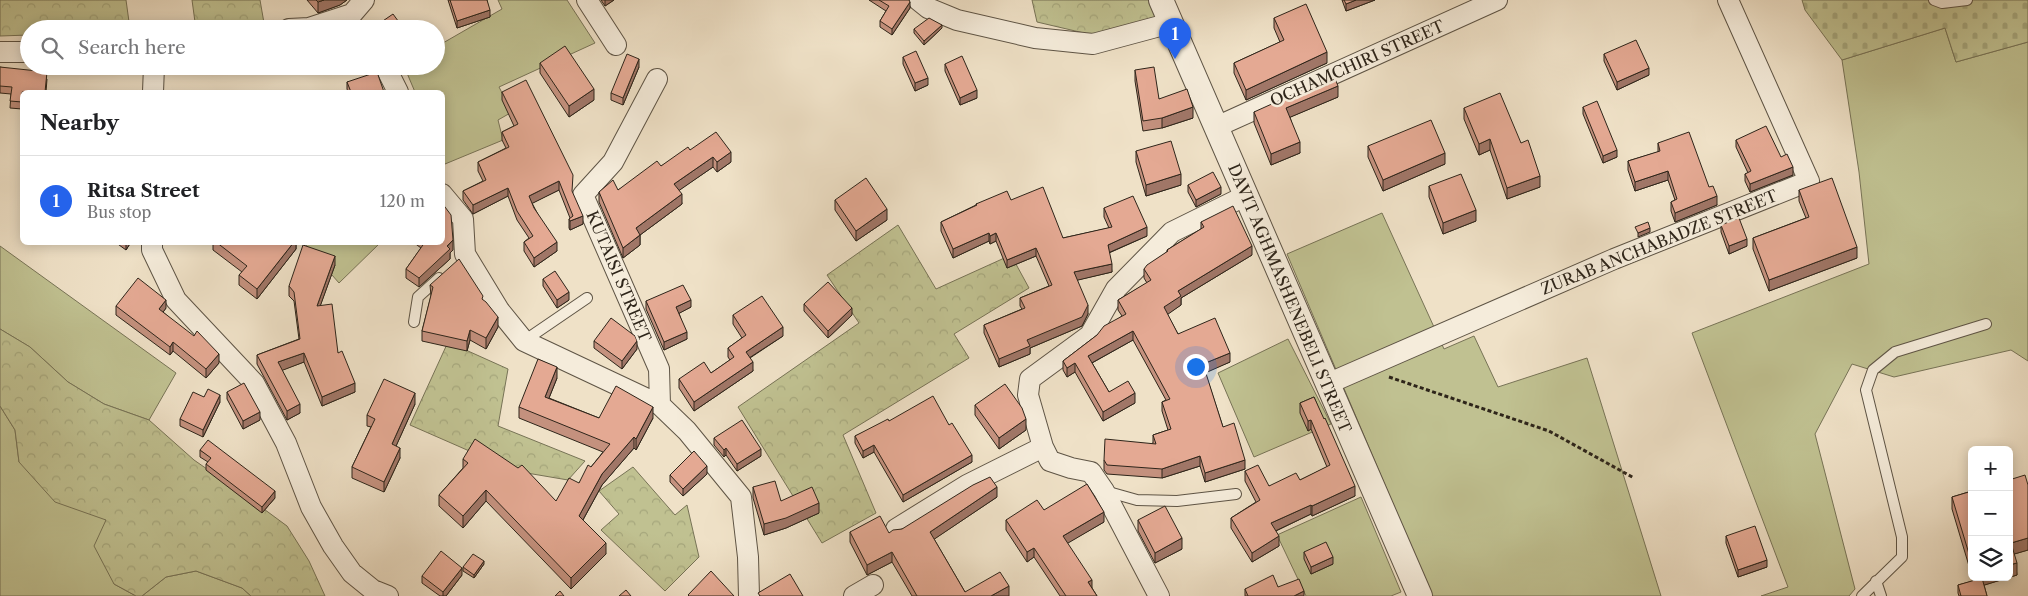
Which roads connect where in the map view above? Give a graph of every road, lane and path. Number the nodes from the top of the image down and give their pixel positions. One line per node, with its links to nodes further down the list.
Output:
1 (587, 0): 11 (street)
2 (918, 0): 10 (street)
3 (1161, 0): 10 (street, DAVIT AGHMASHENEBELI STREET)
4 (1497, 0): 19 (street, OCHAMCHIRI STREET)
5 (1728, 0): 28 (street, ZURAB ANCHABADZE STREET)
6 (1934, 0): 7 (lane)
7 (1967, 0)
8 (359, 14): 9 (street)
9 (338, 20)
10 (1171, 23): 19 (street, DAVIT AGHMASHENEBELI STREET)
11 (616, 45)
12 (0, 52): 13 (street)
13 (20, 52)
14 (154, 75): 17 (street)
15 (390, 75): 18 (street)
16 (657, 79): 30 (street, KUTAISI STREET)
17 (153, 90)
18 (397, 90)
19 (1216, 127): 20 (street, DAVIT AGHMASHENEBELI STREET)
20 (1245, 196): 29 (street, DAVIT AGHMASHENEBELI STREET); 31 (street)
21 (445, 198): 27 (street)
22 (152, 245): 38 (street)
23 (445, 273): 25 (lane)
24 (587, 298): 27 (lane)
25 (414, 322)
26 (1986, 324): 36 (lane)
27 (524, 341): 30 (street)
28 (1365, 368): 29 (street, ZURAB ANCHABADZE STREET); 32 (path)
29 (1327, 384): 42 (street, DAVIT AGHMASHENEBELI STREET)
30 (660, 405): 39 (street)
31 (1043, 447): 33 (street); 35 (street)
32 (1634, 478)
33 (1104, 491): 34 (lane); 41 (street)
34 (1236, 494)
35 (896, 529)
36 (1876, 581): 43 (lane); 44 (lane)
37 (873, 585): 40 (street)
38 (382, 595)
39 (749, 596)
40 (854, 596)
41 (1159, 596)
42 (1420, 596)
43 (1862, 596)
44 (1881, 596)

